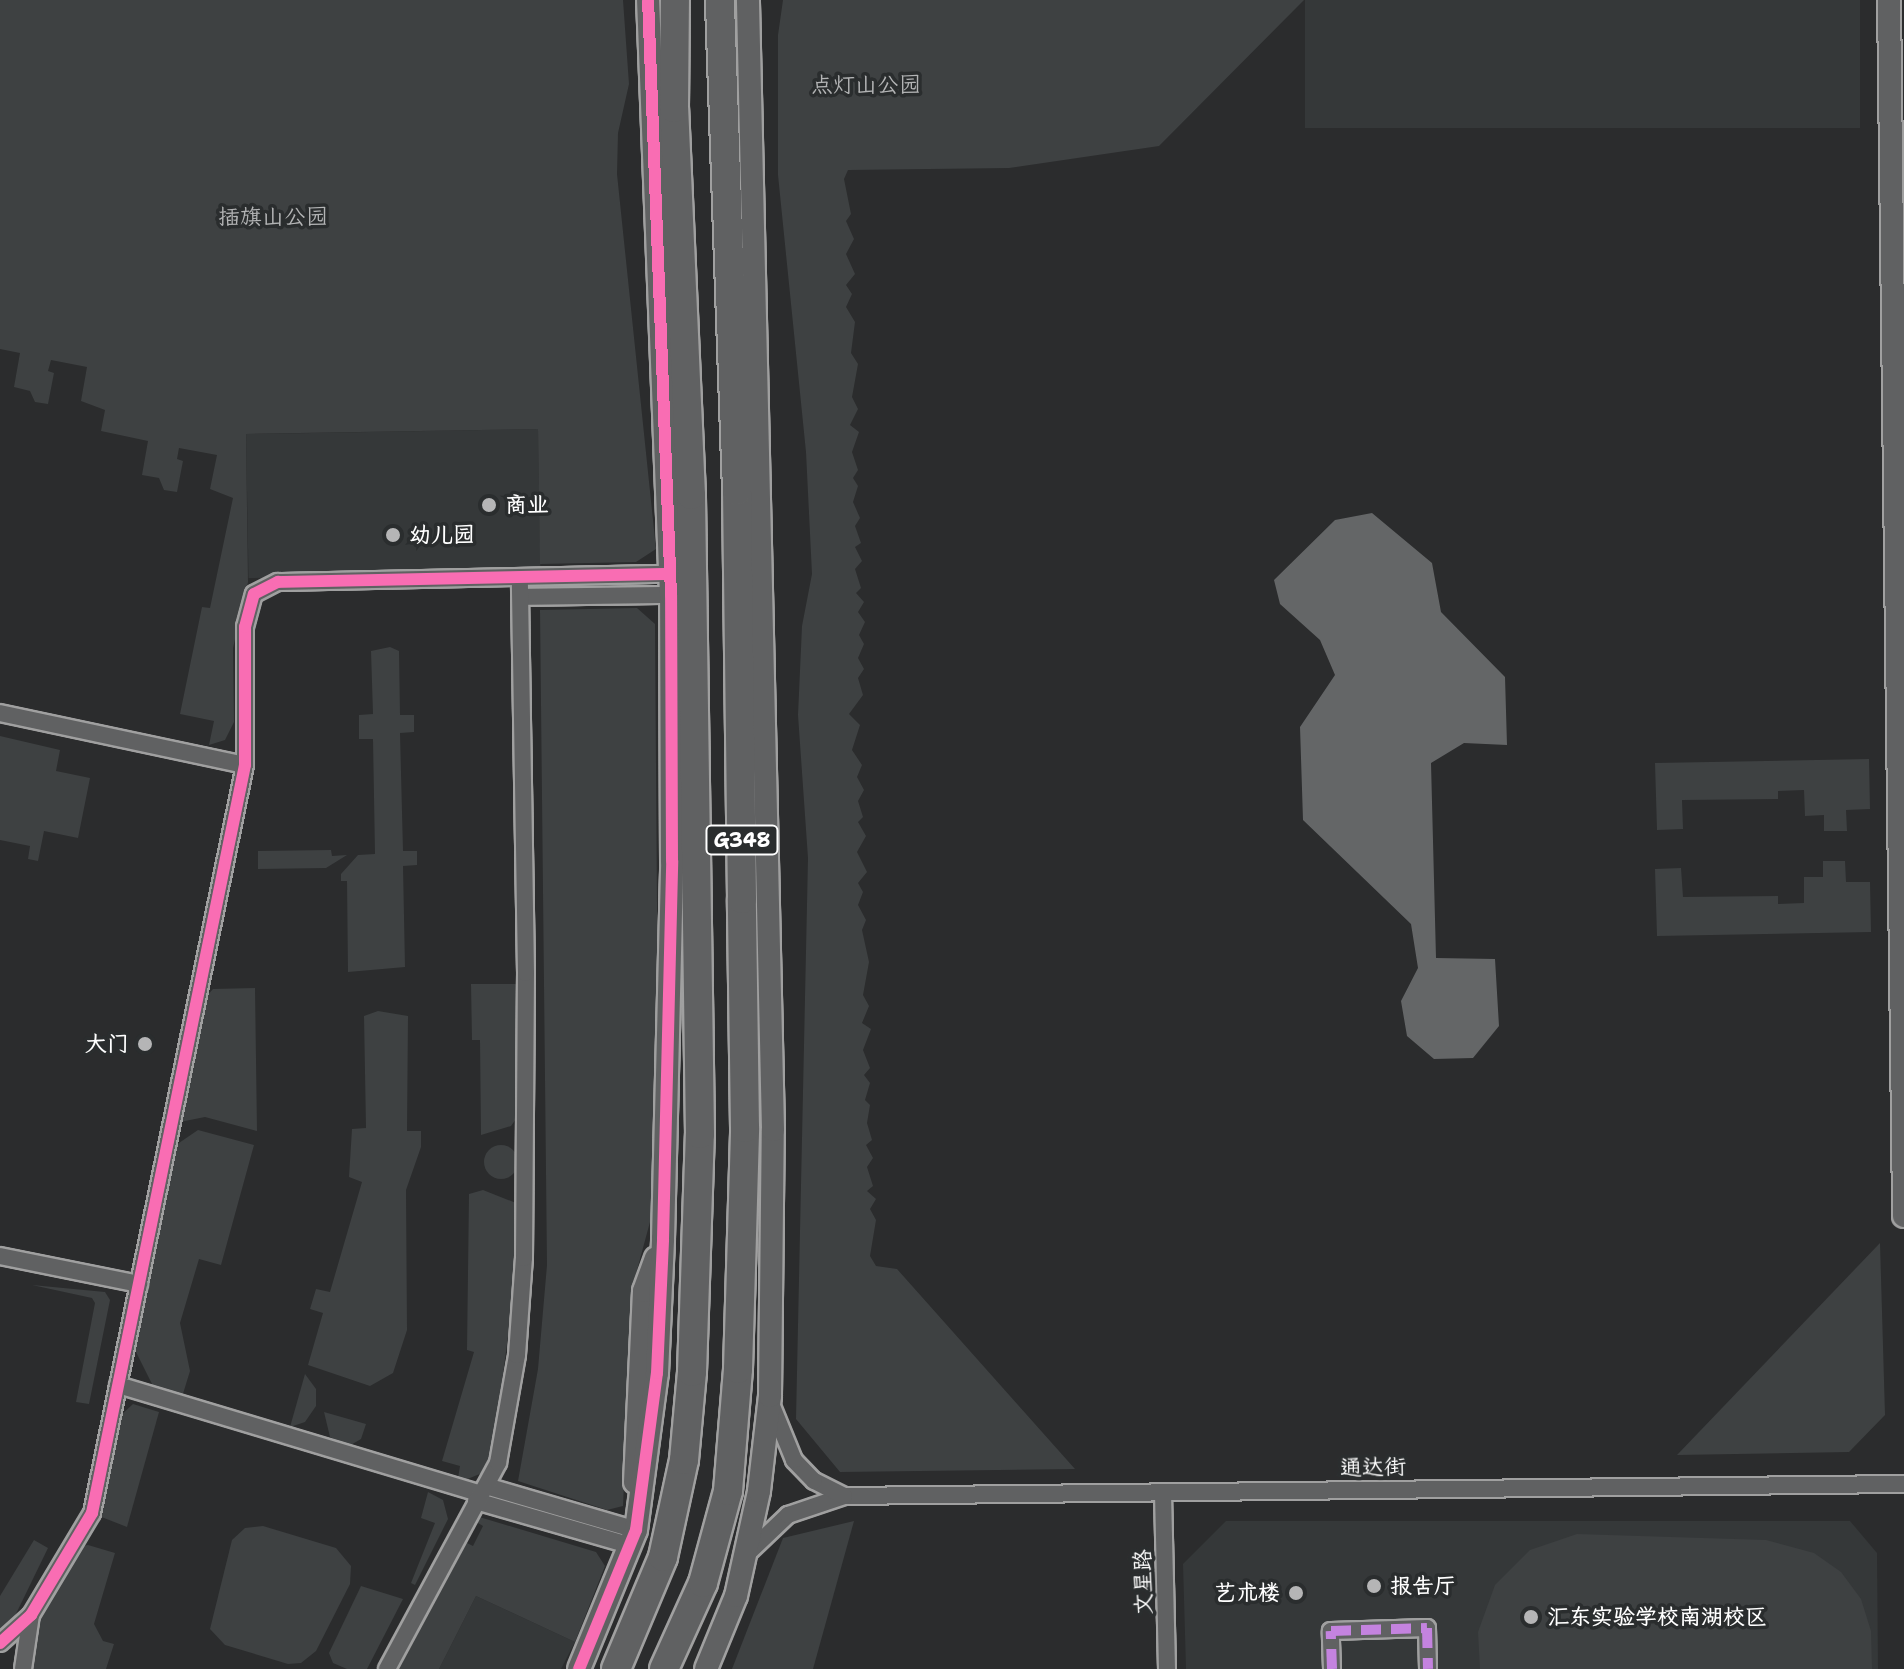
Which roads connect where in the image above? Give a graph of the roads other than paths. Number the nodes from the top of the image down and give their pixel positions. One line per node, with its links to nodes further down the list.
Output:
1 (636, 0): 9 (street)
2 (648, 0): 9 (street)
3 (675, 0): 11 (highway, G348)
4 (720, 0): 12 (highway, G348)
5 (748, 0): 8 (street)
6 (756, 0): 8 (street)
7 (1889, 0): 23 (street)
8 (748, 43): 10 (street)
9 (648, 58): 14 (street)
10 (755, 283): 12 (street); 21 (street)
11 (691, 495): 17 (street); 22 (highway, G348)
12 (738, 573): 20 (highway, G348)
13 (520, 578): 14 (street); 15 (street); 18 (street)
14 (670, 584): 15 (street); 17 (street)
15 (521, 597): 30 (street)
16 (0, 713): 18 (street)
17 (671, 747): 19 (street)
18 (245, 765): 25 (street)
19 (672, 861): 22 (street); 32 (street)
20 (742, 899): 21 (street); 40 (highway, G348)
21 (773, 1130): 27 (street)
22 (700, 1134): 39 (highway, G348)
23 (1904, 1216)
24 (0, 1256): 25 (street)
25 (139, 1284): 26 (street)
26 (118, 1385): 30 (street); 34 (street)
27 (770, 1396): 31 (street); 33 (street)
28 (1904, 1484): 29 (street, 通达街)
29 (1163, 1493): 31 (street, 通达街); 42 (street, 文星路)
30 (481, 1494): 32 (street); 37 (street)
31 (844, 1496): 33 (street)
32 (634, 1538): 38 (street)
33 (744, 1558): 41 (street)
34 (31, 1615): 35 (street); 36 (street)
35 (0, 1643)
36 (23, 1669)
37 (387, 1669)
38 (579, 1669)
39 (616, 1669)
40 (664, 1669)
41 (706, 1669)
42 (1167, 1669)
43 (1332, 1669): 44 (street)
44 (1428, 1669)

